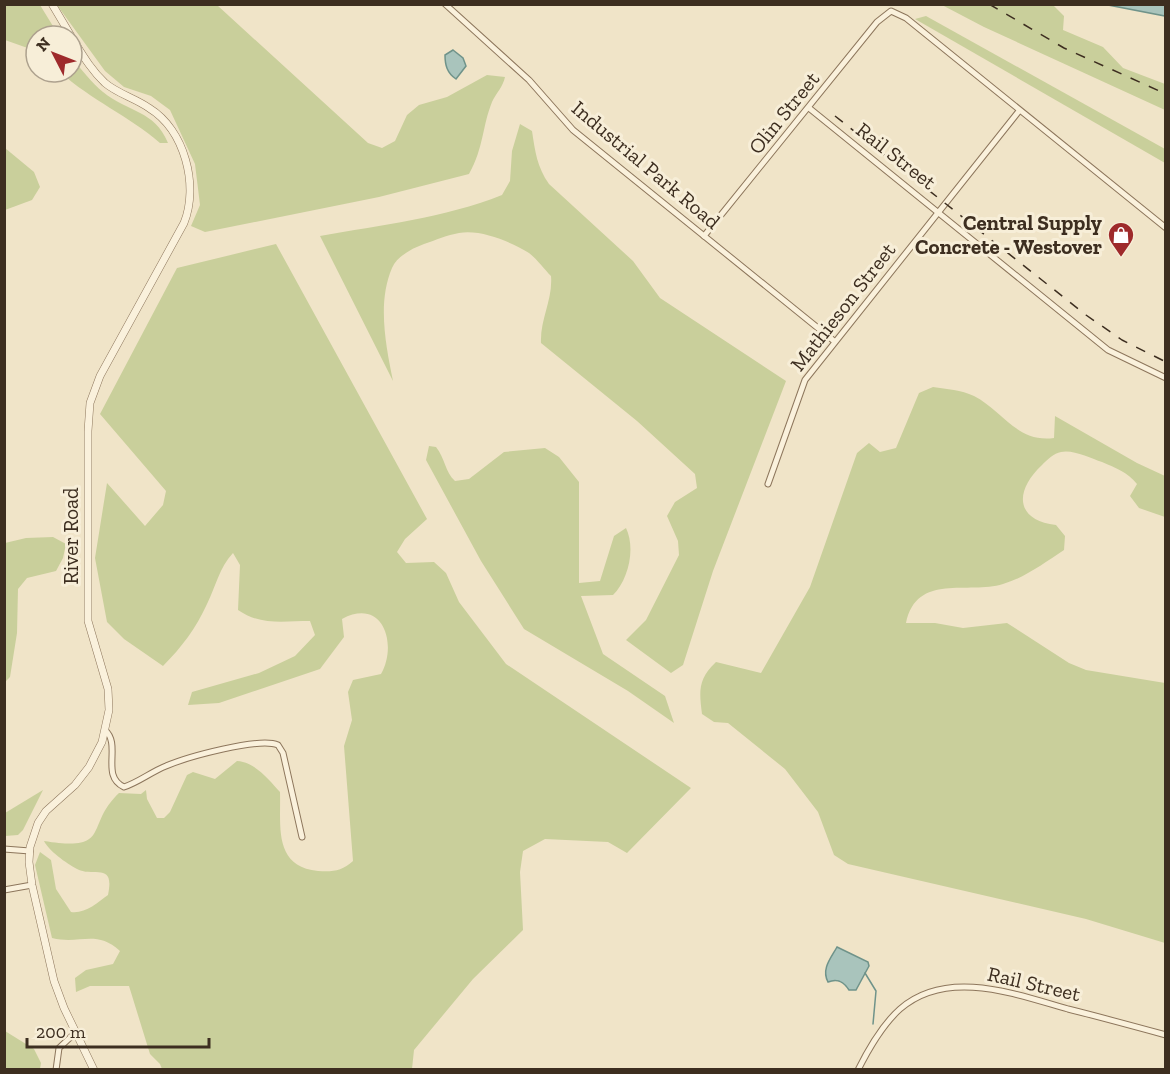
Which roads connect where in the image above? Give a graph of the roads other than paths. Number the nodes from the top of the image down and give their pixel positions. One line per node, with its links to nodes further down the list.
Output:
1 (52, 4): 3 (street, River Road)
2 (445, 4): 9 (street, Industrial Park Road)
3 (64, 24)
4 (84, 59): 13 (street, River Road)
5 (809, 108): 6 (street, Olin Street); 7 (street, Rail Street); 9 (street, Olin Street)
6 (1019, 111): 7 (street, Mathieson Street); 8 (street)
7 (938, 210): 10 (street, Mathieson Street); 11 (street, Rail Street)
8 (1166, 228)
9 (704, 236): 10 (street, Industrial Park Road)
10 (834, 341): 12 (street, Mathieson Street)
11 (1166, 378)
12 (768, 484)
13 (105, 730): 14 (street); 16 (street, River Road)
14 (303, 837)
15 (4, 849): 16 (street)
16 (30, 851): 17 (street, River Road)
17 (32, 885): 18 (street); 19 (street, River Road)
18 (4, 890)
19 (75, 1033): 21 (street); 22 (street, River Road)
20 (1166, 1035): 23 (street, Rail Street)
21 (56, 1070)
22 (94, 1070)
23 (858, 1070)

